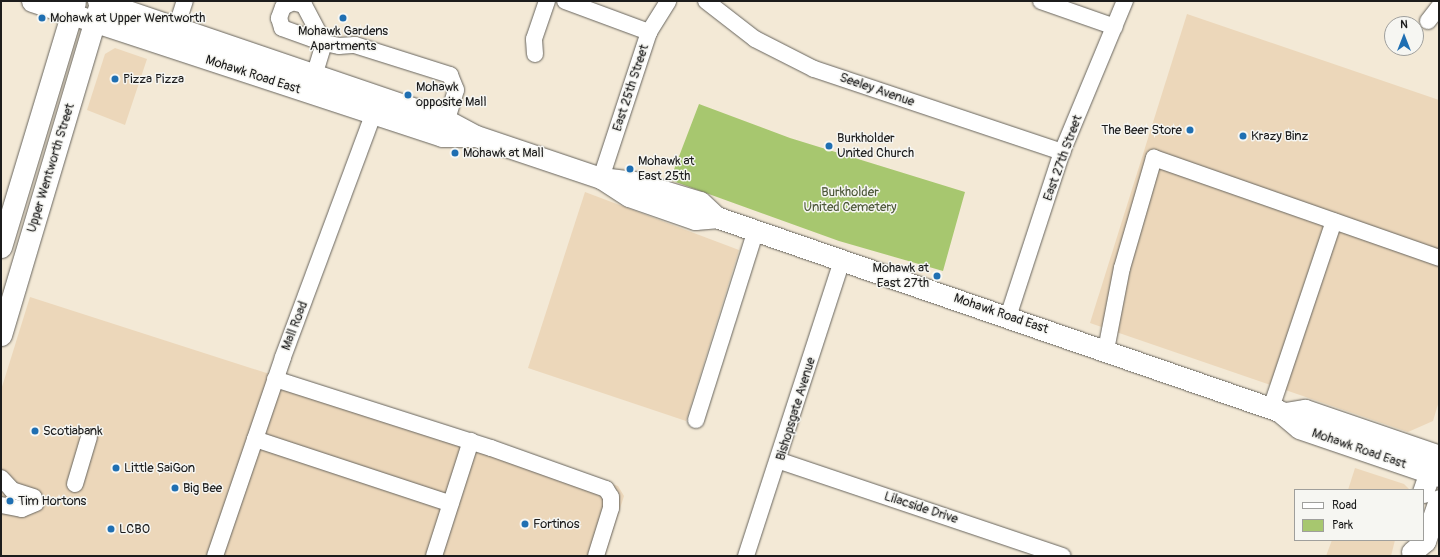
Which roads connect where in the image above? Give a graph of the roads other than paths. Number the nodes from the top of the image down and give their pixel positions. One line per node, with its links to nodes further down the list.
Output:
1 (32, 1): 11 (main road, Mohawk Road East)
2 (99, 1): 13 (main road, Upper Wentworth Street); 15 (main road, Mohawk Road East)
3 (185, 1): 15 (street)
4 (546, 1): 17 (street)
5 (565, 1): 16 (street)
6 (668, 1): 16 (street, East 25th Street)
7 (706, 1): 22 (street, Seeley Avenue)
8 (1040, 1): 14 (street)
9 (1125, 1): 14 (street, East 27th Street)
10 (1439, 7): 12 (street)
11 (73, 8): 13 (main road, Mohawk Road East); 26 (main road, Upper Wentworth Street)
12 (1428, 21)
13 (94, 22): 19 (main road, Mohawk Road East); 30 (main road, Upper Wentworth Street)
14 (1115, 27): 22 (street, East 27th Street)
15 (176, 28): 18 (main road, Mohawk Road East)
16 (649, 32): 23 (street, East 25th Street)
17 (535, 54)
18 (314, 76): 19 (main road, Mohawk Road East); 20 (street)
19 (376, 107): 20 (main road, Mohawk Road East); 21 (main road, Mohawk Road East); 32 (street, Mall Road)
20 (447, 120): 21 (main road, Mohawk Road East)
21 (476, 136): 23 (main road, Mohawk Road East)
22 (1062, 152): 29 (street, East 27th Street)
23 (601, 178): 25 (main road, Mohawk Road East)
24 (1334, 221): 27 (street); 31 (street); 33 (street)
25 (756, 230): 28 (main road, Mohawk Road East); 34 (street)
26 (1, 247)
27 (1439, 258)
28 (842, 260): 29 (main road, Mohawk Road East); 38 (street, Bishopsgate Avenue)
29 (1008, 317): 31 (main road, Mohawk Road East)
30 (1, 335)
31 (1106, 350): 33 (main road, Mohawk Road East)
32 (275, 379): 36 (street, Mall Road); 37 (street)
33 (1278, 411): 39 (main road, Mohawk Road East)
34 (696, 420)
35 (89, 437): 41 (street)
36 (255, 439): 44 (street); 47 (street, Mall Road)
37 (472, 442): 44 (street); 49 (street)
38 (780, 461): 50 (street, Bishopsgate Avenue); 51 (street, Lilacside Drive)
39 (1436, 461): 42 (main road)
40 (1, 478): 45 (street)
41 (75, 484)
42 (1424, 490)
43 (1439, 500): 46 (main road)
44 (451, 504): 48 (street)
45 (1, 505)
46 (1411, 549)
47 (215, 556)
48 (434, 556)
49 (596, 556)
50 (746, 556)
51 (1062, 556)

